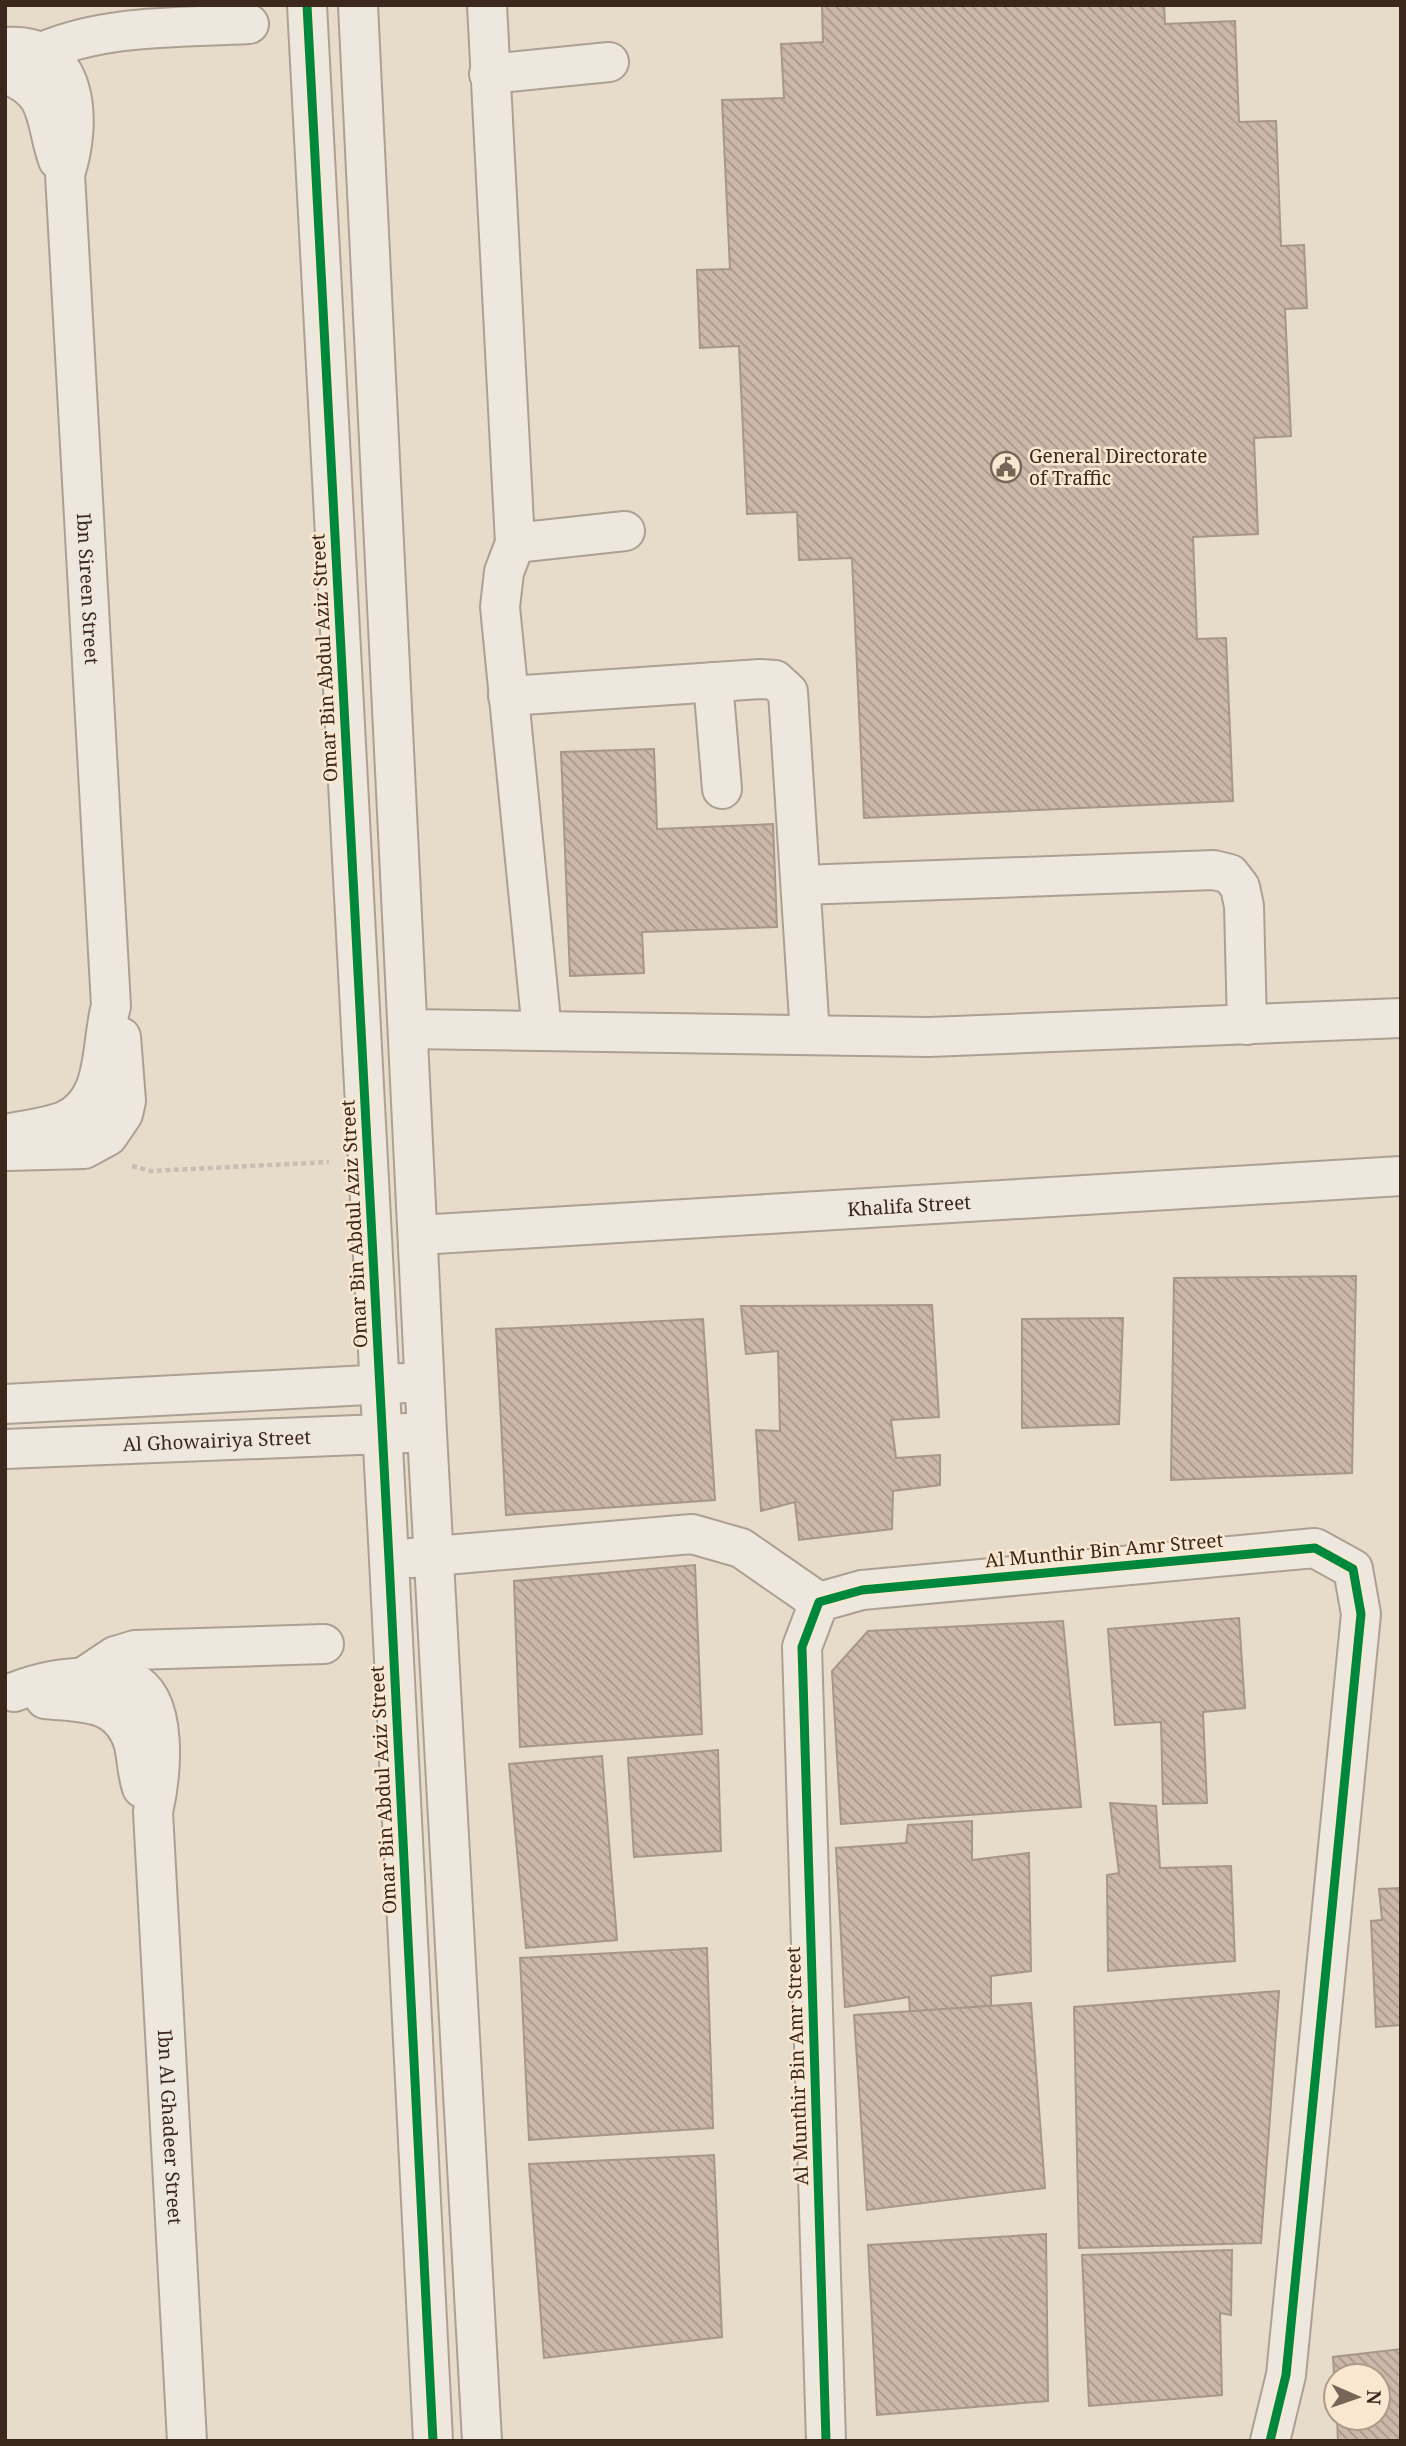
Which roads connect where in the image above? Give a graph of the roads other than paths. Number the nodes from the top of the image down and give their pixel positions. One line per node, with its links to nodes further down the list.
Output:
1 (307, 5): 28 (street, Omar Bin Abdul Aziz Street)
2 (358, 5): 20 (street)
3 (487, 5): 9 (street)
4 (249, 24): 6 (street)
5 (5, 47): 6 (street)
6 (42, 52): 10 (street, Ibn Sireen Street)
7 (609, 62): 9 (street)
8 (5, 74): 10 (street, Ibn Sireen Street)
9 (489, 74): 12 (street)
10 (65, 174): 17 (street, Ibn Sireen Street)
11 (625, 531): 12 (street)
12 (515, 543): 14 (street)
13 (713, 682): 14 (street); 15 (street); 16 (street)
14 (508, 696): 21 (street)
15 (722, 789)
16 (801, 885): 19 (street); 22 (street)
17 (110, 1006): 23 (street, Ibn Sireen Street); 24 (street, Ibn Sireen Street)
18 (1401, 1018): 19 (street)
19 (1247, 1025): 22 (street)
20 (408, 1029): 21 (street); 26 (street)
21 (542, 1031): 22 (street)
22 (810, 1035)
23 (5, 1134)
24 (5, 1151)
25 (1401, 1176): 26 (street, Khalifa Street)
26 (418, 1235): 27 (street)
27 (425, 1382): 28 (street); 31 (street)
28 (380, 1386): 29 (street); 30 (street, Omar Bin Abdul Aziz Street)
29 (5, 1404)
30 (382, 1433): 31 (street, Al Ghowairiya Street); 32 (street, Al Ghowairiya Street); 34 (street, Omar Bin Abdul Aziz Street)
31 (428, 1433): 33 (street)
32 (5, 1449)
33 (435, 1555): 34 (street); 35 (street); 42 (street)
34 (389, 1560): 41 (street, Omar Bin Abdul Aziz Street)
35 (819, 1602): 43 (street, Al Munthir Bin Amr Street); 44 (street, Al Munthir Bin Amr Street)
36 (324, 1644): 37 (street)
37 (82, 1678): 38 (street, Ibn Al Ghadeer Street); 39 (street, Ibn Al Ghadeer Street)
38 (10, 1692): 39 (street, Ibn Al Ghadeer Street)
39 (153, 1812): 40 (street, Ibn Al Ghadeer Street)
40 (187, 2441)
41 (433, 2441)
42 (482, 2441)
43 (826, 2441)
44 (1270, 2441)

